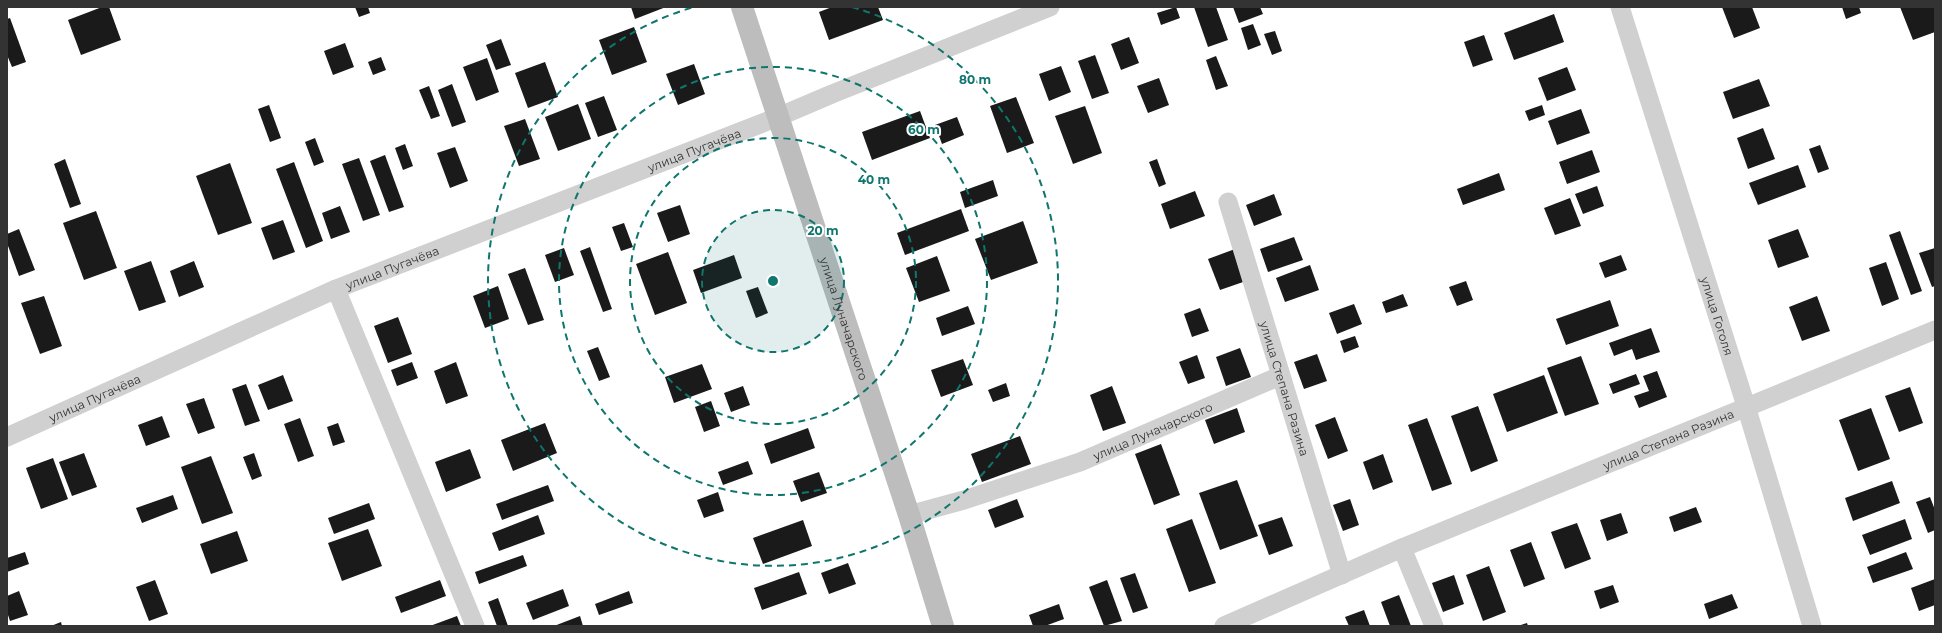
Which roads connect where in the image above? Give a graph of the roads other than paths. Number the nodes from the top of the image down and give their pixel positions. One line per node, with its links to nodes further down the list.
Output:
1 (742, 7): 4 (main road, улица Луначарского)
2 (1050, 7): 4 (street, улица Пугачёва)
3 (1620, 7): 9 (street, улица Гоголя)
4 (778, 117): 6 (street, улица Пугачёва); 11 (main road, улица Луначарского)
5 (1228, 202): 8 (street, улица Степана Разина)
6 (336, 289): 10 (street, улица Пугачёва); 14 (street, улица Пугачёва)
7 (1935, 330): 9 (street, улица Степана Разина)
8 (1280, 376): 11 (street, улица Луначарского); 13 (street, улица Степана Разина)
9 (1746, 406): 12 (street, улица Степана Разина); 18 (street, улица Гоголя)
10 (7, 437)
11 (909, 515): 15 (main road, улица Луначарского)
12 (1402, 548): 13 (street, улица Степана Разина); 17 (street)
13 (1342, 575): 16 (street, улица Степана Разина)
14 (476, 626)
15 (943, 626)
16 (1224, 626)
17 (1434, 626)
18 (1812, 626)

